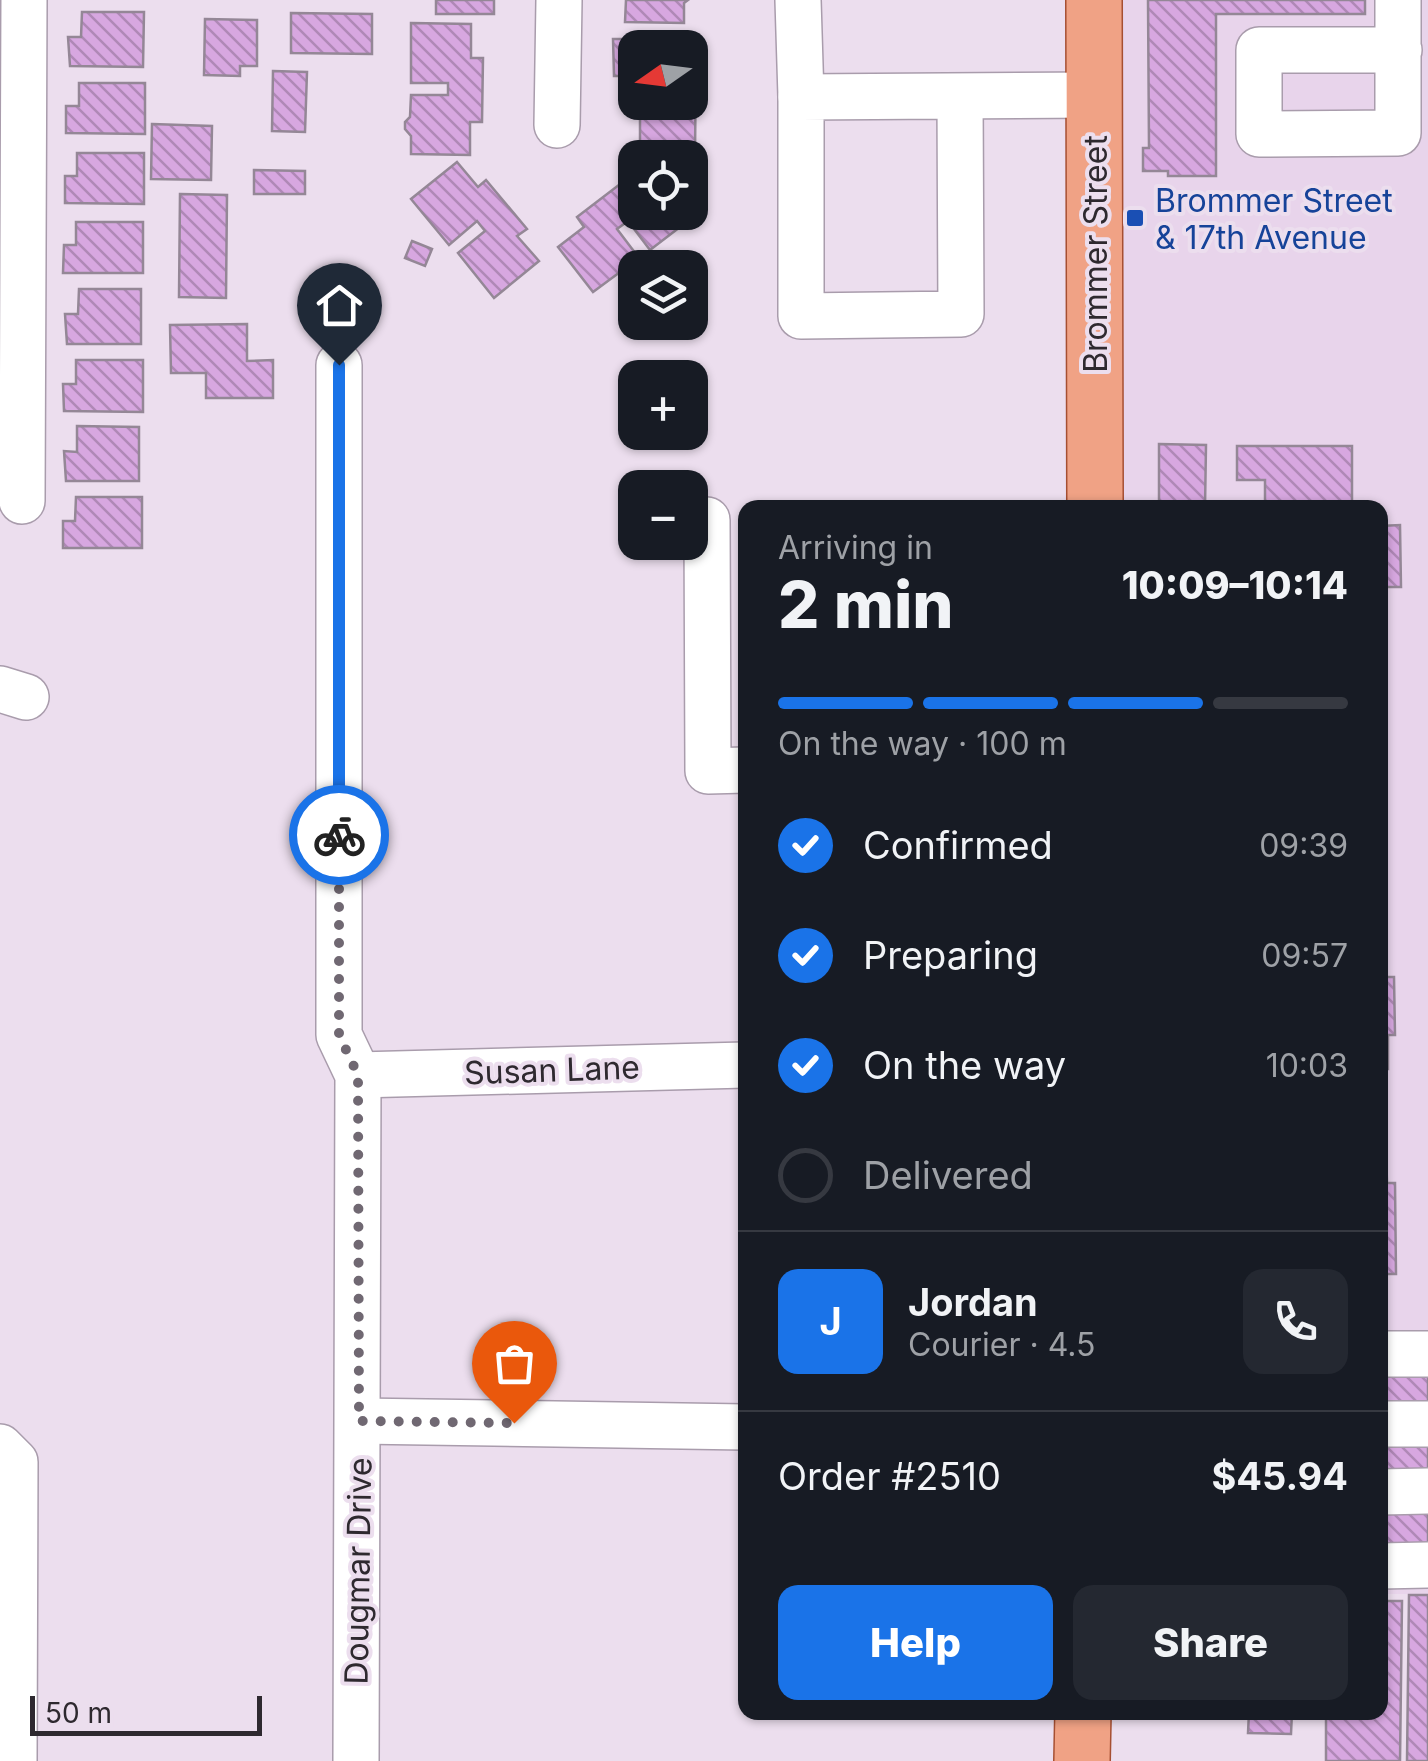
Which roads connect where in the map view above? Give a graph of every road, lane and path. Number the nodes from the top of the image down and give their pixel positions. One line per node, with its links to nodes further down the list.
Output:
1 (24, 0): 13 (street)
2 (559, 0): 10 (street)
3 (798, 0): 9 (street)
4 (1094, 0): 7 (main road, Brommer Street)
5 (1398, 0): 6 (street)
6 (1399, 50)
7 (1095, 95): 8 (street); 12 (main road, Brommer Street)
8 (960, 96): 9 (street); 9 (street)
9 (801, 97)
10 (558, 125)
11 (339, 365): 17 (street, Dougmar Drive)
12 (1095, 500)
13 (22, 501)
14 (707, 560): 15 (street)
15 (738, 770)
16 (738, 1065): 17 (street, Susan Lane)
17 (358, 1075): 20 (street, Dougmar Drive)
18 (1388, 1354): 19 (street)
19 (1428, 1354)
20 (359, 1421): 23 (street); 31 (street, Dougmar Drive)
21 (1388, 1424): 22 (street)
22 (1428, 1424)
23 (738, 1427)
24 (0, 1446): 30 (street)
25 (1428, 1491): 26 (street)
26 (1388, 1492)
27 (1428, 1565): 28 (street)
28 (1388, 1566)
29 (1083, 1720): 32 (main road)
30 (14, 1761)
31 (356, 1761)
32 (1082, 1761)

